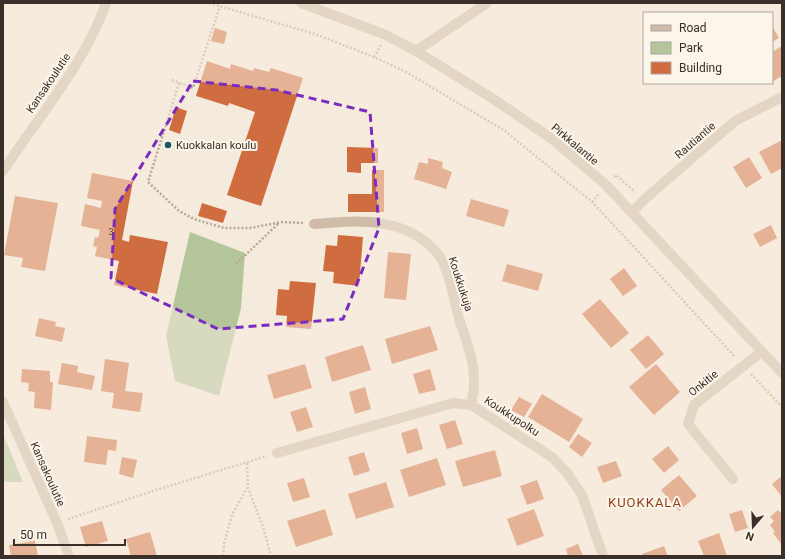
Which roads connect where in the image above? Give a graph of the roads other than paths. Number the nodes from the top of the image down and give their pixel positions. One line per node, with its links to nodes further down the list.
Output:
1 (106, 3): 6 (street, Kansakoulutie)
2 (302, 3): 4 (street, Pirkkalantie)
3 (487, 3): 4 (street)
4 (416, 51): 7 (street, Pirkkalantie)
5 (782, 97): 7 (street, Rautiantie)
6 (3, 171)
7 (632, 212): 9 (street, Pirkkalantie)
8 (314, 224): 12 (street, Koukkukuja)
9 (761, 352): 10 (street, Pirkkalantie); 14 (street, Onkitie)
10 (782, 373)
11 (3, 402): 15 (street, Kansakoulutie)
12 (471, 405): 13 (street, Koukkupolku); 16 (street, Koukkupolku)
13 (277, 453)
14 (733, 479)
15 (69, 556)
16 (604, 556)

